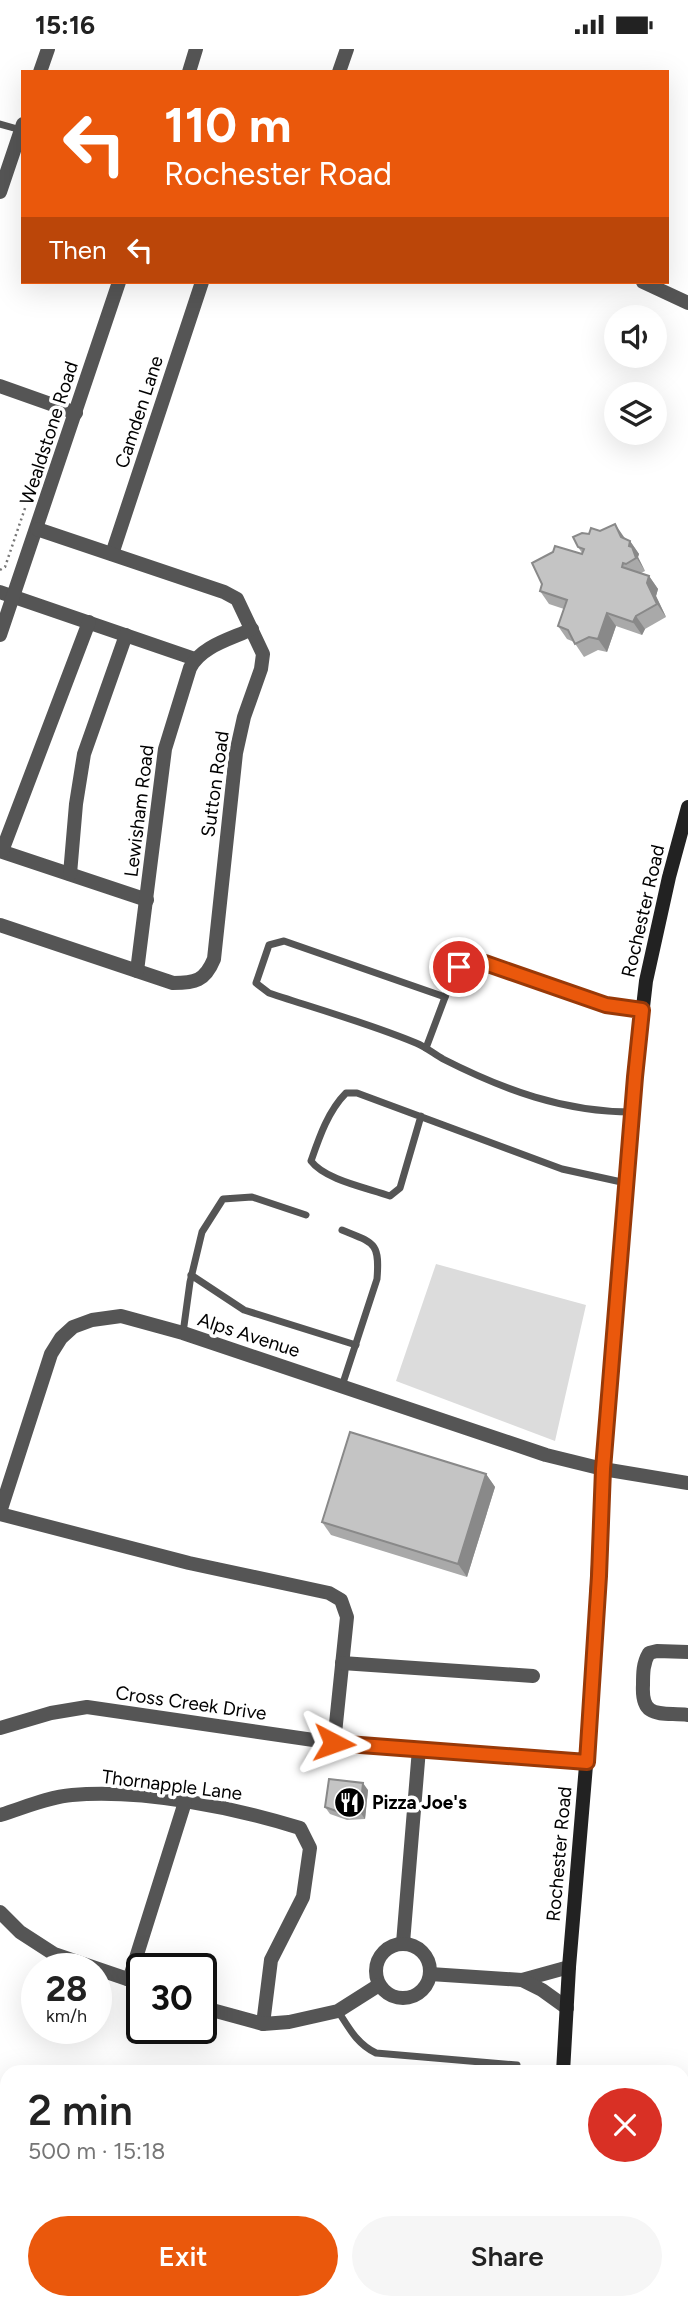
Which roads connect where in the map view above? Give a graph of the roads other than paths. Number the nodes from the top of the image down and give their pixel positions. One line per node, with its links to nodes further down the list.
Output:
1 (48, 49): 4 (street)
2 (196, 49): 5 (street)
3 (347, 49): 6 (street)
4 (41, 70)
5 (189, 70)
6 (340, 70)
7 (0, 124): 8 (lane)
8 (21, 127)
9 (21, 130): 10 (street)
10 (0, 192)
11 (118, 284): 16 (street, Wealdstone Road)
12 (201, 284): 18 (street, Camden Lane)
13 (647, 284): 14 (street)
14 (688, 303)
15 (0, 386): 16 (street)
16 (76, 412): 17 (street, Wealdstone Road)
17 (37, 529): 18 (street, Sutton Road); 19 (street, Wealdstone Road)
18 (112, 554): 21 (street, Sutton Road)
19 (7, 594): 20 (street); 22 (street, Wealdstone Road)
20 (89, 622): 23 (street); 26 (street)
21 (252, 629): 24 (street); 30 (street, Sutton Road)
22 (0, 635)
23 (126, 635): 24 (street); 27 (street)
24 (195, 659): 28 (street, Lewisham Road)
25 (688, 807): 32 (street, Rochester Road)
26 (1, 851): 27 (street)
27 (70, 874): 28 (street)
28 (147, 899): 30 (street, Lewisham Road)
29 (0, 925): 30 (street, Sutton Road)
30 (137, 971)
31 (445, 997): 32 (lane); 33 (lane); 33 (lane)
32 (642, 1010): 34 (street, Rochester Road)
33 (426, 1048): 34 (lane)
34 (632, 1112): 36 (street, Rochester Road)
35 (421, 1116): 35 (lane); 36 (lane)
36 (626, 1183): 43 (street, Rochester Road)
37 (306, 1215): 39 (lane)
38 (342, 1230): 41 (lane)
39 (191, 1275): 40 (lane); 41 (lane)
40 (183, 1333): 42 (street, Alps Avenue); 45 (street, Alps Avenue)
41 (356, 1345): 42 (lane)
42 (342, 1386): 43 (street, Alps Avenue)
43 (603, 1469): 44 (street, Alps Avenue); 53 (street, Rochester Road)
44 (688, 1483)
45 (0, 1513): 47 (street)
46 (688, 1652): 49 (street)
47 (342, 1663): 48 (street); 51 (street)
48 (533, 1676)
49 (688, 1715)
50 (1, 1726): 51 (street, Cross Creek Drive)
51 (334, 1743): 52 (street, Cross Creek Drive)
52 (419, 1749): 53 (street, Cross Creek Drive); 57 (street)
53 (587, 1762): 59 (street, Rochester Road)
54 (185, 1802): 55 (street, Thornapple Lane); 58 (street); 67 (street, Thornapple Lane)
55 (0, 1815)
56 (0, 1912): 61 (street)
57 (403, 1943): 60 (street); 63 (street)
58 (143, 1953)
59 (569, 1967): 62 (street); 64 (street, Rochester Road)
60 (430, 1974): 62 (street); 63 (street)
61 (126, 1979)
62 (522, 1980): 64 (street)
63 (379, 1985): 66 (street)
64 (567, 2008): 69 (street, Rochester Road)
65 (217, 2011): 67 (street)
66 (338, 2011): 67 (street); 68 (lane)
67 (263, 2024)
68 (517, 2065)
69 (563, 2065)

